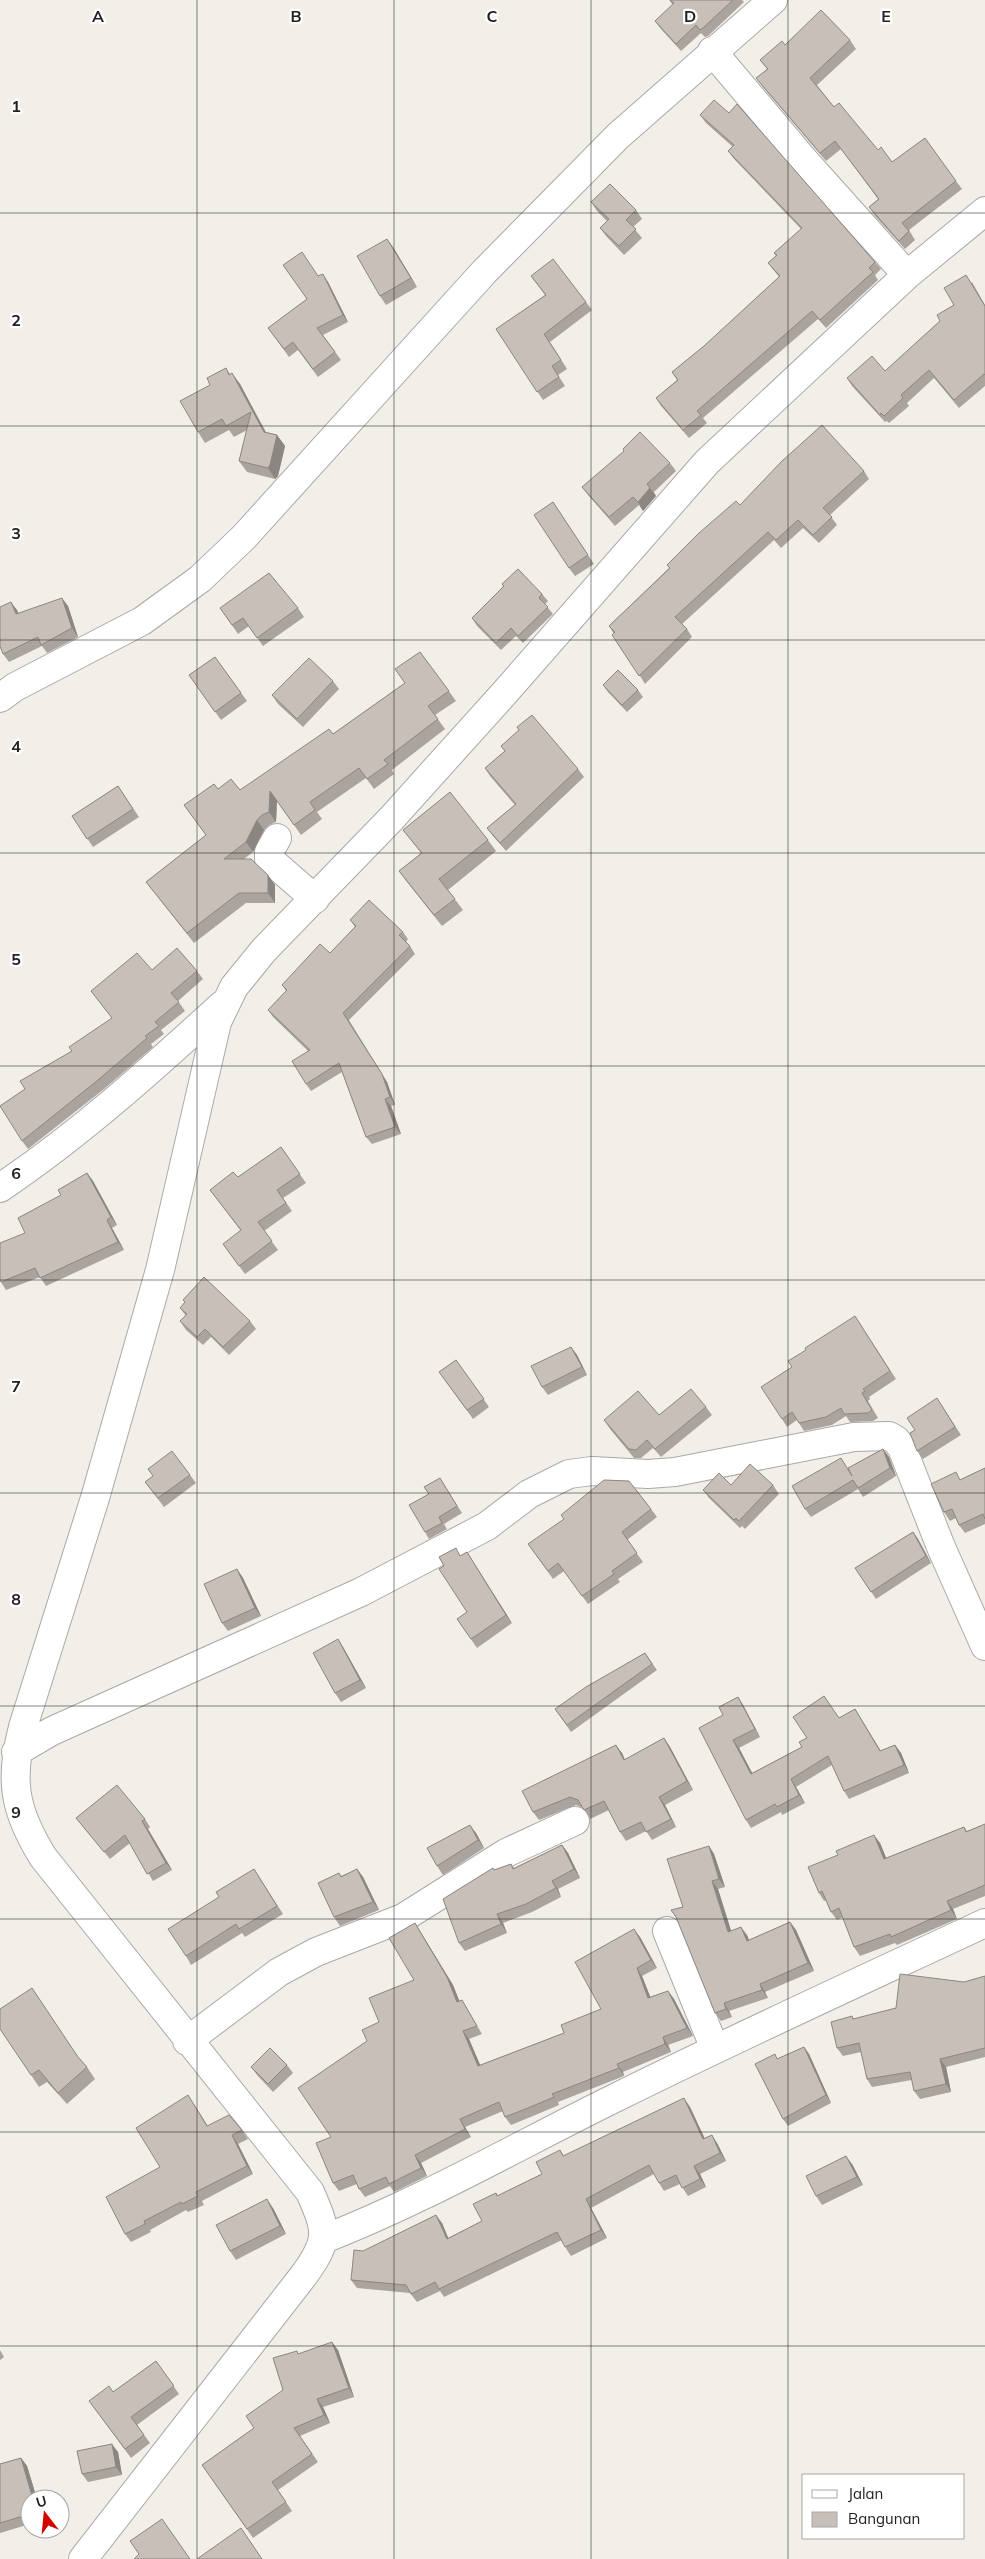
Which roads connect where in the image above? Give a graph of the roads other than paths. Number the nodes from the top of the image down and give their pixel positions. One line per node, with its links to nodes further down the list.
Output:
1 (773, 0): 2 (street)
2 (712, 51): 4 (street); 5 (street)
3 (985, 211): 4 (street)
4 (907, 276): 7 (street)
5 (0, 698)
6 (277, 838): 7 (street)
7 (315, 899): 8 (street)
8 (225, 1003): 9 (street); 11 (street)
9 (0, 1188)
10 (985, 1646): 11 (street)
11 (16, 1752): 15 (street)
12 (575, 1821): 15 (street)
13 (985, 1923): 16 (street)
14 (667, 1931): 16 (street)
15 (188, 2041): 17 (street)
16 (715, 2049): 17 (street)
17 (324, 2239): 18 (street)
18 (83, 2559)

